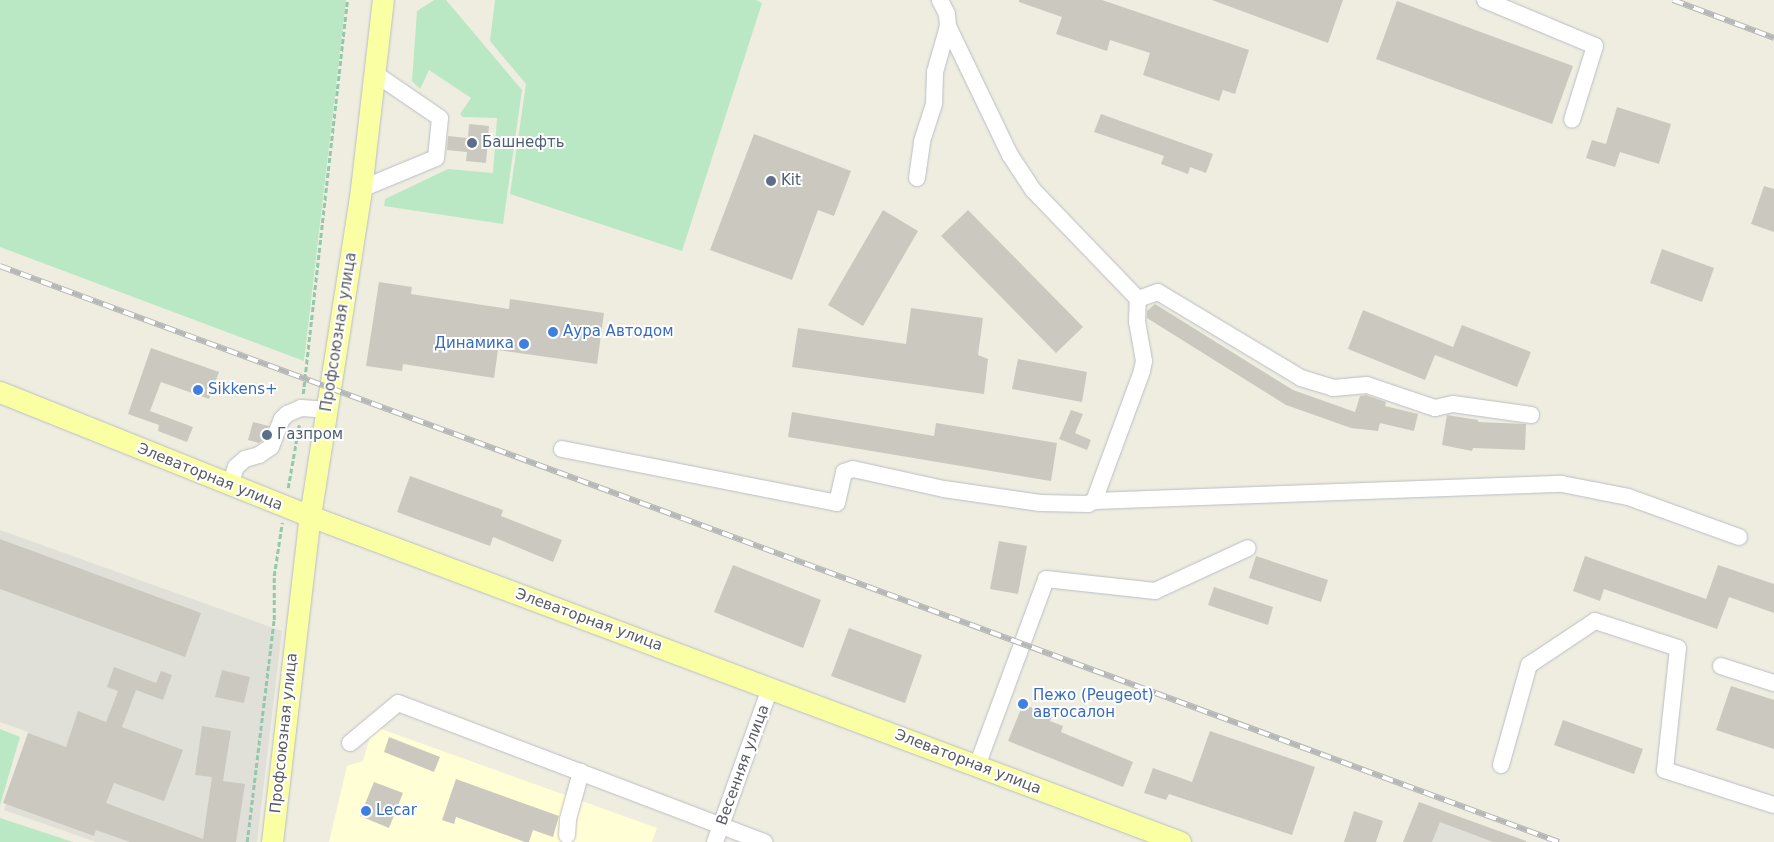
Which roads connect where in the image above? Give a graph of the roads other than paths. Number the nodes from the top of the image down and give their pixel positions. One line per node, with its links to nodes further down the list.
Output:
1 (383, 0): 5 (main road, Профсоюзная улица)
2 (940, 0): 4 (street)
3 (1485, 0): 6 (street)
4 (948, 26): 7 (street); 9 (street)
5 (374, 73): 8 (main road, Профсоюзная улица); 8 (street)
6 (1572, 120)
7 (917, 178)
8 (361, 189): 11 (main road, Профсоюзная улица)
9 (1138, 299): 12 (street); 15 (street)
10 (0, 392): 14 (main road, Элеваторная улица)
11 (327, 410): 14 (street); 16 (main road, Профсоюзная улица)
12 (1531, 415)
13 (562, 449): 15 (street)
14 (230, 485): 16 (main road, Элеваторная улица)
15 (1094, 501): 17 (street)
16 (310, 516): 21 (main road, Элеваторная улица); 29 (main road, Профсоюзная улица)
17 (1739, 537)
18 (1248, 548): 24 (street)
19 (1721, 666): 20 (street)
20 (1774, 683)
21 (770, 688): 24 (main road, Элеваторная улица); 27 (street, Весенняя улица)
22 (350, 743): 25 (street)
23 (1501, 765): 26 (street)
24 (977, 766): 32 (main road, Элеваторная улица)
25 (580, 772): 27 (street); 28 (street)
26 (1774, 805)
27 (721, 825): 30 (street, Весенняя улица); 31 (street)
28 (567, 835)
29 (272, 842)
30 (715, 842)
31 (764, 842)
32 (1180, 842)

